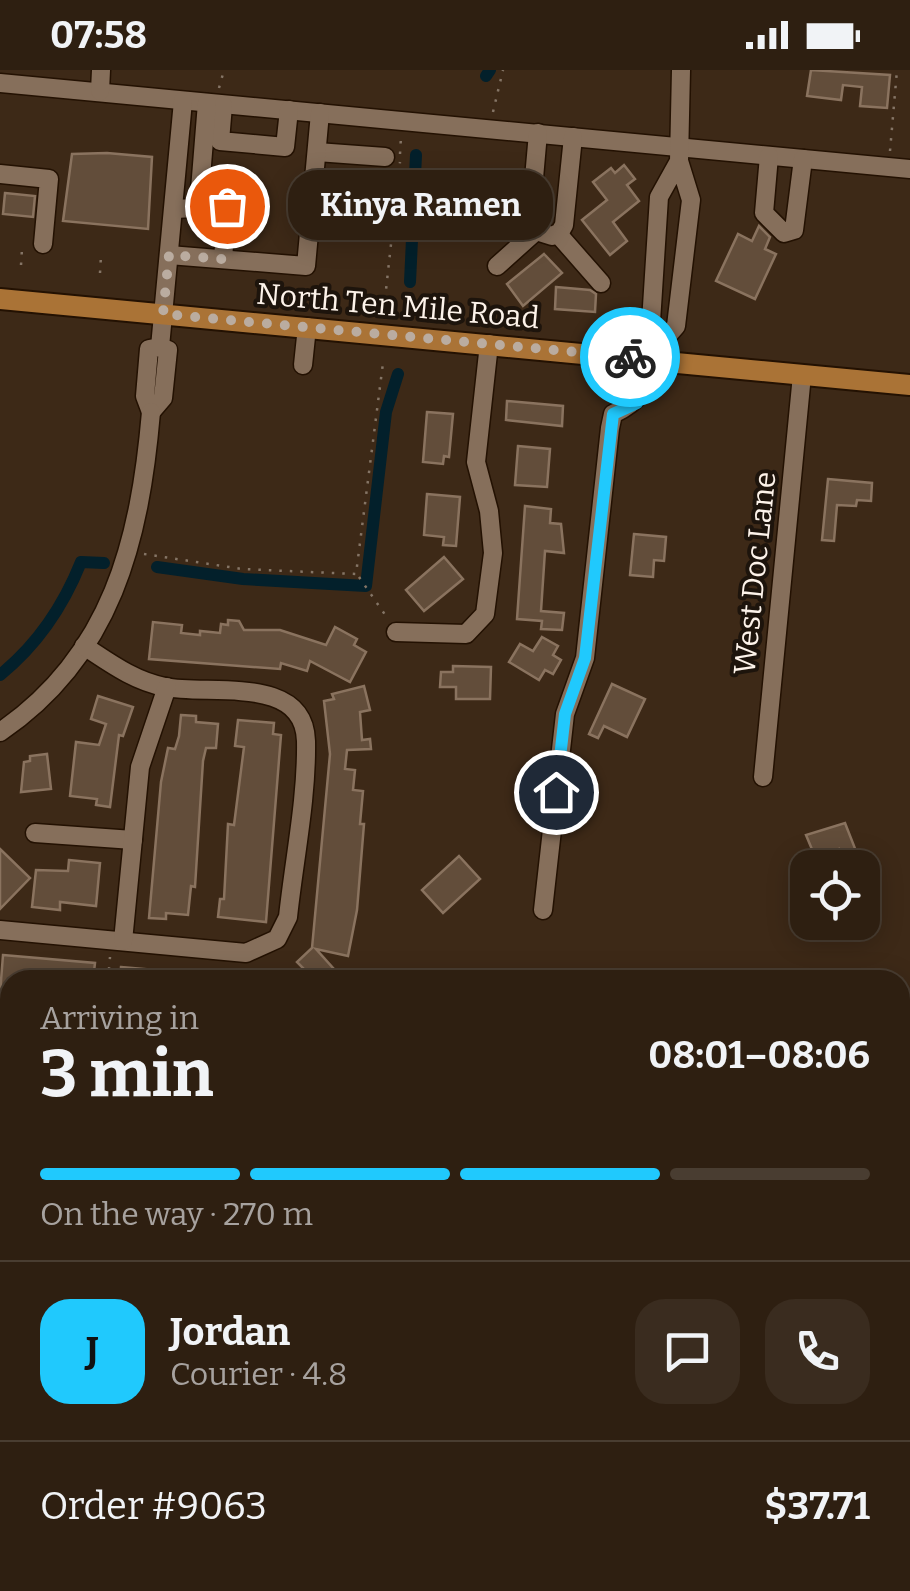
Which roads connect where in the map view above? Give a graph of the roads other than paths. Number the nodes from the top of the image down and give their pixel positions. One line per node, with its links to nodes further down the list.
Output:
1 (102, 70): 4 (street)
2 (681, 70): 12 (street)
3 (0, 82): 4 (street)
4 (100, 90): 5 (street)
5 (183, 101): 6 (street); 19 (street)
6 (216, 104): 7 (street); 7 (street); 19 (street)
7 (288, 110): 8 (street)
8 (320, 113): 9 (street); 11 (street)
9 (538, 133): 10 (street); 20 (street)
10 (573, 136): 12 (street); 21 (street)
11 (316, 152): 14 (street); 24 (street)
12 (680, 154): 13 (street); 31 (street); 31 (street)
13 (769, 156): 15 (street); 15 (street)
14 (384, 157)
15 (803, 159): 16 (street)
16 (910, 169)
17 (0, 174): 22 (street)
18 (227, 206): 24 (street)
19 (174, 209): 23 (street)
20 (536, 231): 21 (street); 25 (street)
21 (558, 234): 26 (street)
22 (43, 244)
23 (169, 255): 24 (street); 28 (street)
24 (222, 259)
25 (497, 266)
26 (601, 283)
27 (0, 299): 28 (main road, North Ten Mile Road)
28 (163, 314): 29 (main road, North Ten Mile Road); 36 (street)
29 (307, 328): 30 (main road, North Ten Mile Road); 32 (street)
30 (489, 344): 31 (main road, North Ten Mile Road); 35 (street)
31 (659, 354): 33 (main road, North Ten Mile Road); 42 (street)
32 (303, 365)
33 (802, 375): 34 (main road, North Ten Mile Road); 39 (street, West Doc Lane)
34 (910, 385)
35 (395, 627)
36 (84, 646): 37 (street); 38 (street)
37 (167, 687): 41 (street); 44 (street)
38 (0, 732)
39 (762, 777)
40 (35, 833): 41 (street)
41 (133, 840): 44 (street)
42 (543, 910)
43 (0, 930): 44 (street)
44 (117, 947)

